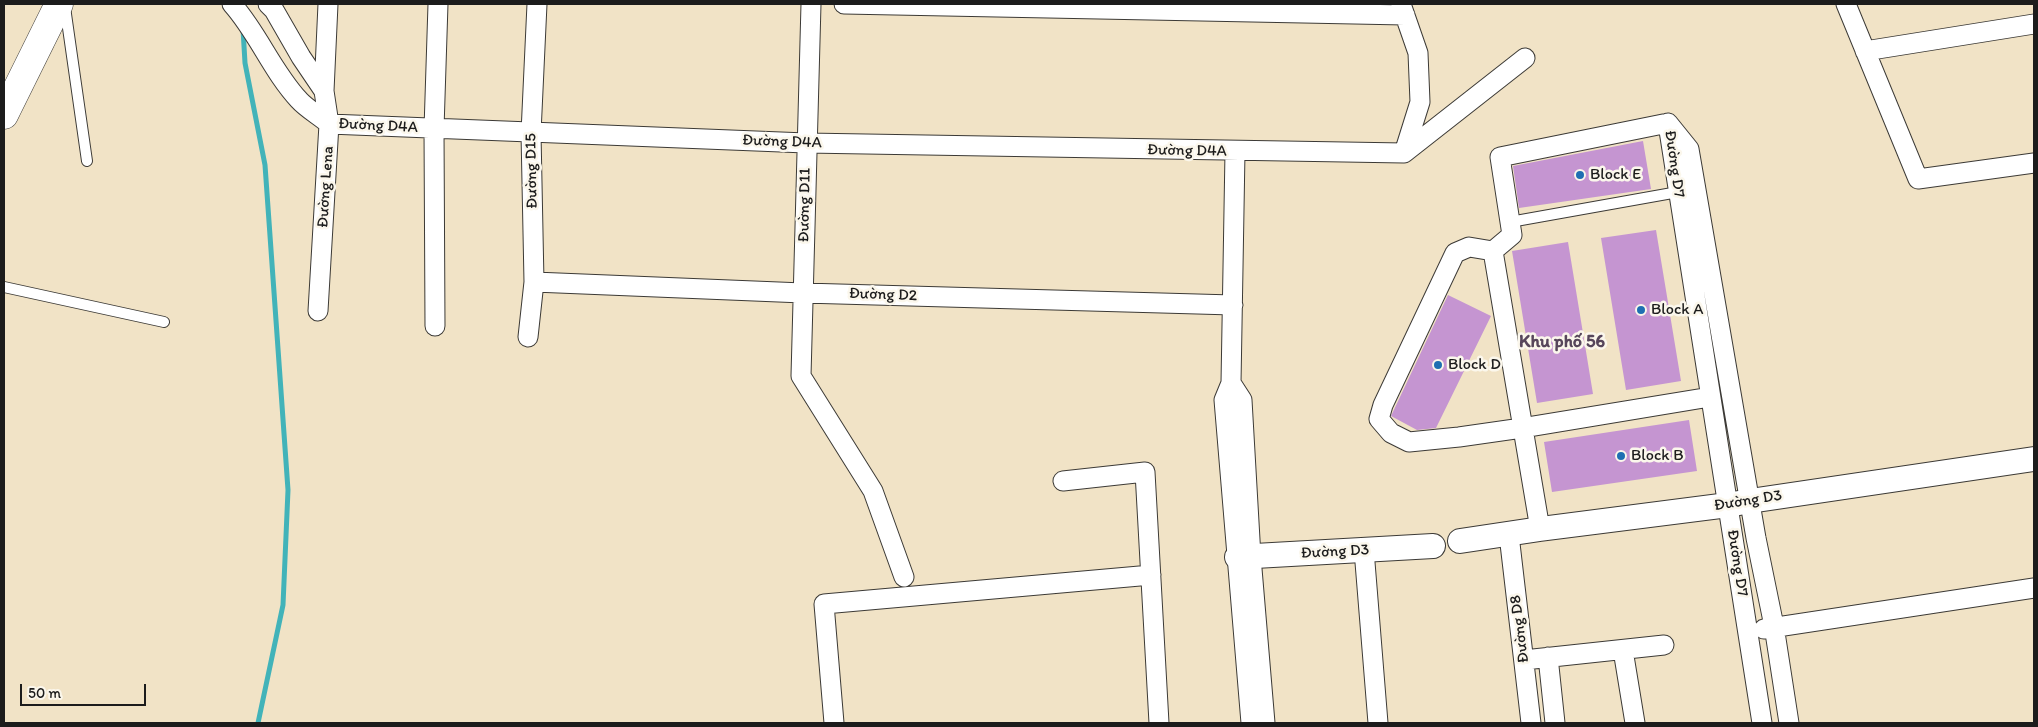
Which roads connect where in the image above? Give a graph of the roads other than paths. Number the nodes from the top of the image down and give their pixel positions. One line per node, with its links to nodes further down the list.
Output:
1 (60, 4): 16 (highway)
2 (64, 4): 24 (lane)
3 (232, 4): 18 (street)
4 (328, 4): 15 (street, Đường Lena)
5 (438, 4): 19 (street)
6 (537, 4): 20 (street, Đường D15)
7 (811, 4): 21 (street, Đường D11)
8 (844, 4): 11 (street)
9 (1846, 4): 13 (street)
10 (271, 7): 15 (street)
11 (1403, 9): 23 (street)
12 (2034, 24): 13 (street)
13 (1866, 52): 25 (street)
14 (1525, 58): 23 (street)
15 (324, 91): 18 (street, Đường Lena)
16 (4, 115)
17 (1668, 123): 26 (street, Đường D7); 27 (street); 41 (street, Đường D7)
18 (330, 124): 19 (street, Đường D4A); 33 (street, Đường Lena)
19 (434, 129): 20 (street, Đường D4A); 35 (street)
20 (531, 133): 21 (street, Đường D4A); 29 (street, Đường D15)
21 (806, 143): 22 (street, Đường D4A); 31 (street, Đường D11)
22 (1235, 152): 23 (street, Đường D4A); 32 (street)
23 (1404, 153)
24 (87, 160)
25 (2034, 163)
26 (1678, 192): 27 (lane); 37 (street, Đường D7)
27 (1510, 222): 28 (street)
28 (1493, 251): 38 (street); 38 (street)
29 (534, 282): 31 (street, Đường D2); 36 (street, Đường D15)
30 (4, 287): 34 (lane)
31 (803, 293): 32 (street, Đường D2); 49 (street, Đường D11)
32 (1233, 305): 47 (street)
33 (318, 311)
34 (164, 322)
35 (436, 326)
36 (528, 337)
37 (1710, 397): 38 (street); 41 (street, Đường D7)
38 (1522, 428): 42 (street)
39 (2034, 459): 41 (street, Đường D3)
40 (1063, 481): 48 (street)
41 (1739, 503): 42 (street, Đường D3); 51 (street, Đường D7); 52 (street, Đường D7)
42 (1540, 529): 43 (street, Đường D3)
43 (1509, 535): 44 (street, Đường D3); 56 (street, Đường D8)
44 (1460, 541)
45 (1433, 546): 46 (street, Đường D3)
46 (1364, 550): 47 (street, Đường D3); 61 (street)
47 (1244, 557): 59 (street); 60 (street)
48 (1151, 575): 57 (street); 58 (street)
49 (904, 577)
50 (2034, 588): 51 (street)
51 (1774, 626): 52 (street); 66 (street, Đường D7)
52 (1748, 632): 65 (street, Đường D7)
53 (1664, 645): 54 (street)
54 (1623, 650): 55 (street); 64 (street)
55 (1548, 657): 56 (street); 63 (street, Đường D8)
56 (1524, 660): 62 (street, Đường D8)
57 (834, 723)
58 (1159, 723)
59 (1251, 723)
60 (1265, 723)
61 (1378, 723)
62 (1531, 723)
63 (1555, 723)
64 (1635, 723)
65 (1762, 723)
66 (1789, 723)

